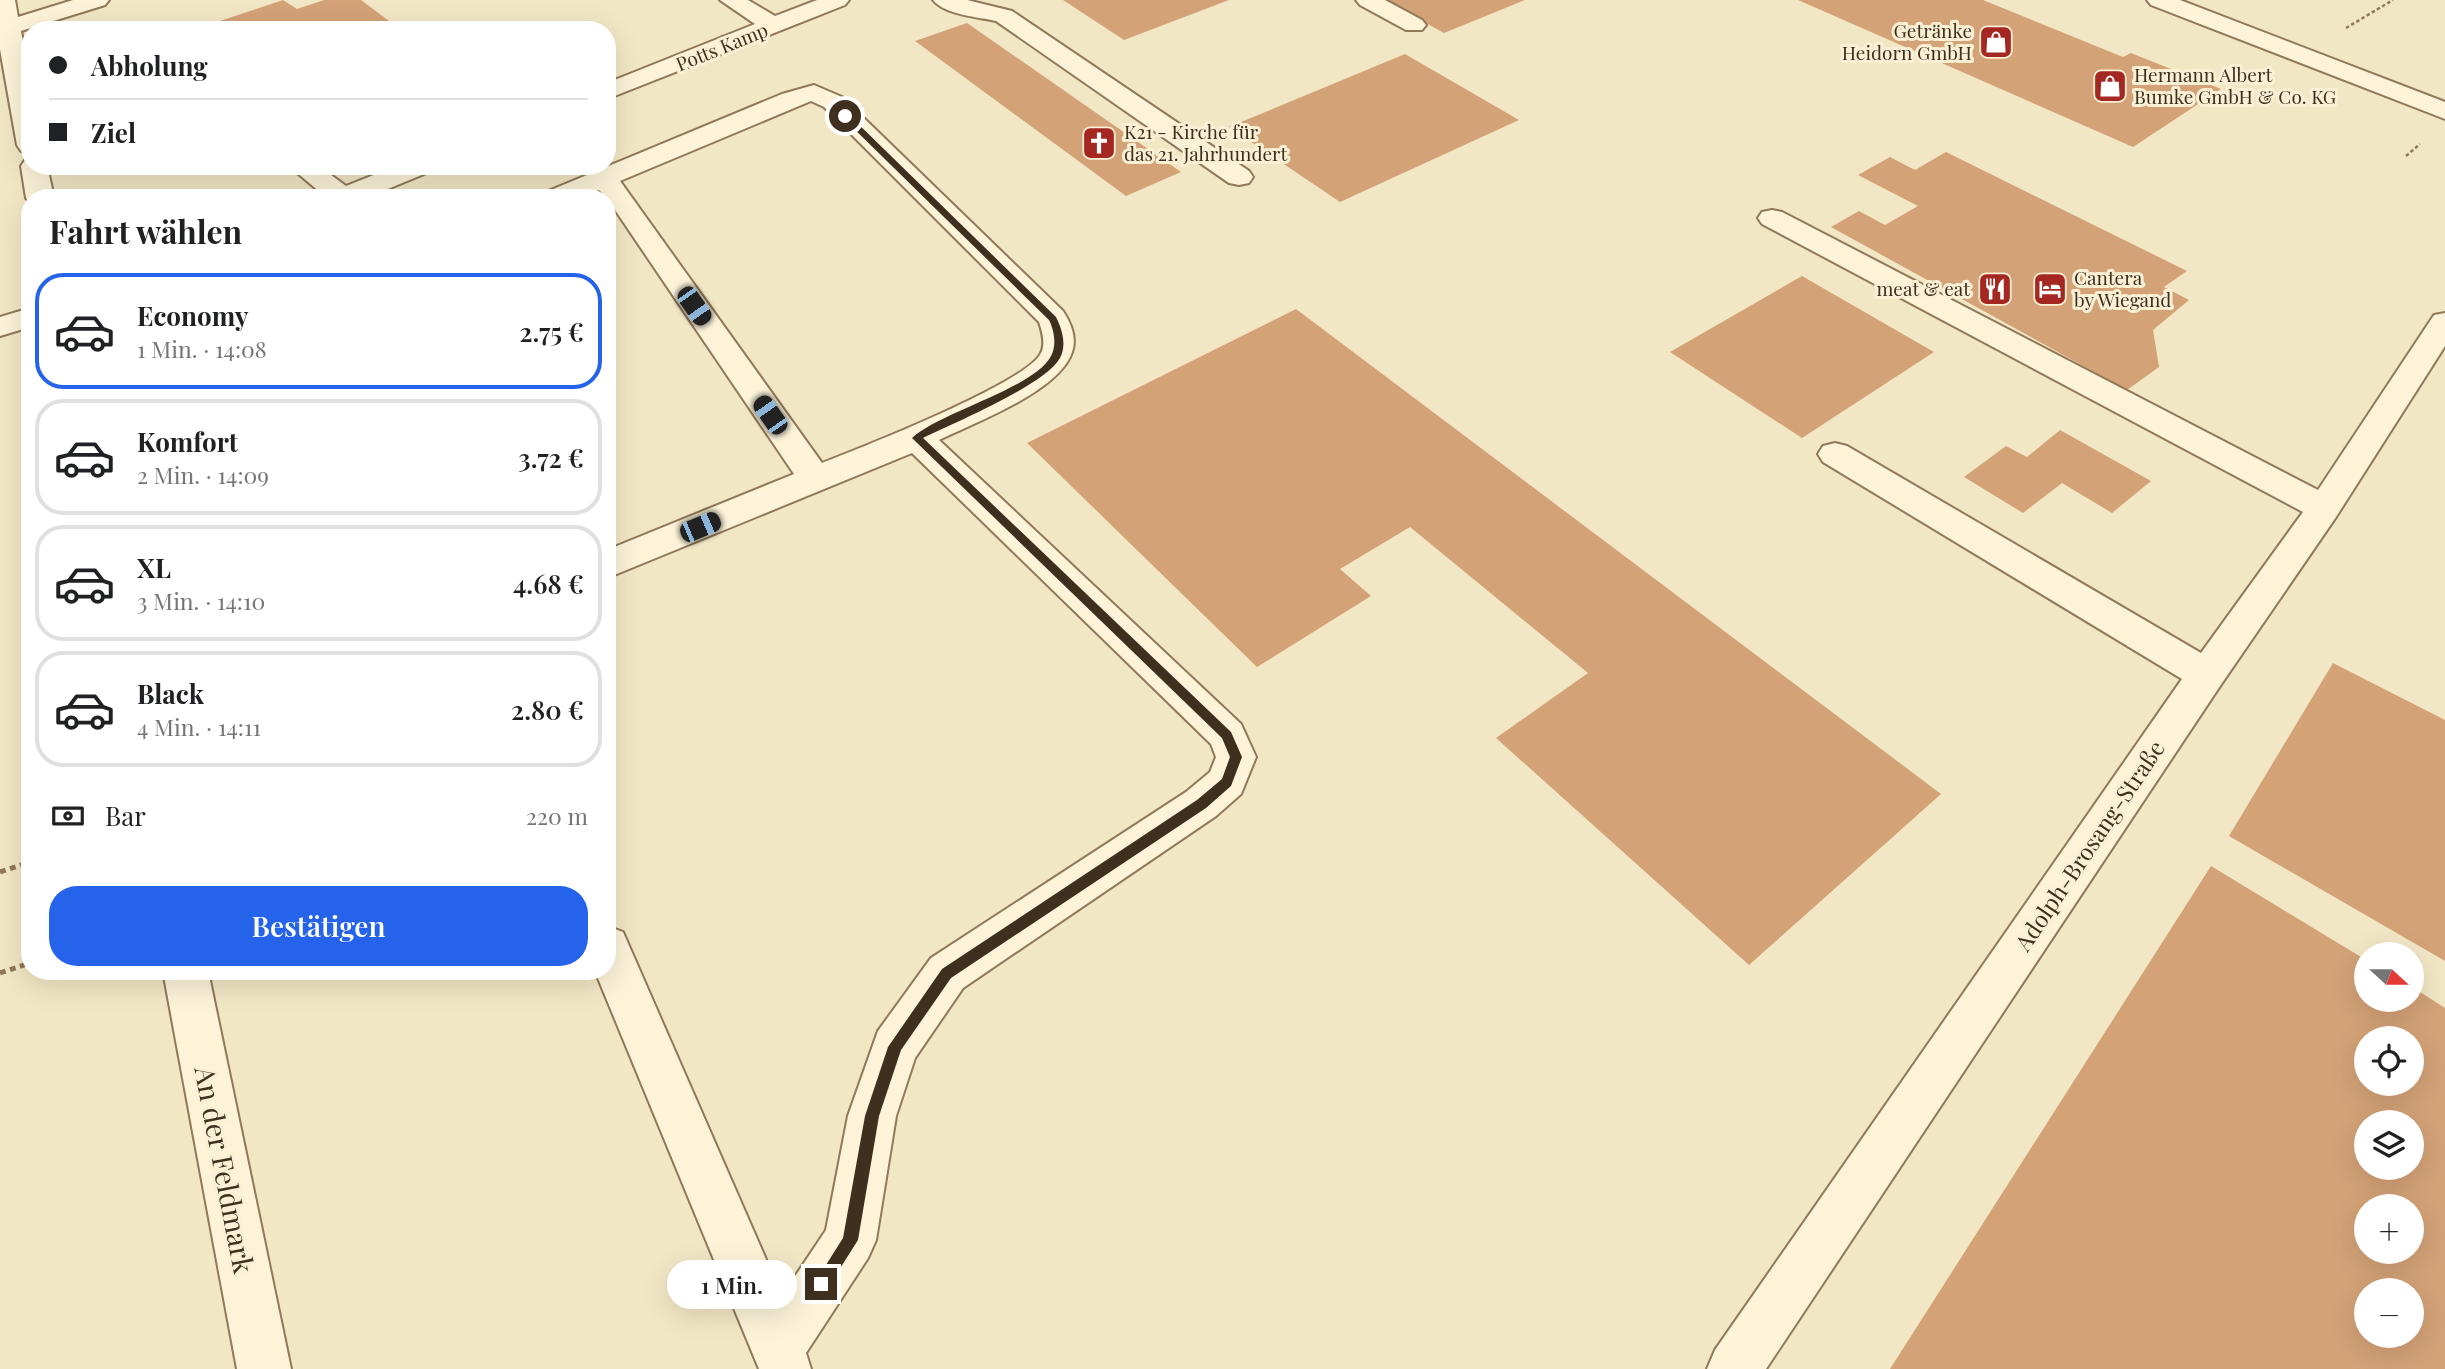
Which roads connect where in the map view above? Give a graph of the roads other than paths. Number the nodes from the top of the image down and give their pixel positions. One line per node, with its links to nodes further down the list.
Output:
1 (3, 0): 11 (street)
2 (97, 0): 8 (street)
3 (732, 0): 10 (street)
4 (837, 0): 10 (street, Potts Kamp)
5 (945, 0): 20 (street)
6 (1368, 0): 9 (street)
7 (2159, 0): 14 (street)
8 (52, 21)
9 (1414, 25)
10 (774, 26): 12 (street, Potts Kamp)
11 (6, 42): 13 (street)
12 (616, 88)
13 (21, 106)
14 (2445, 111)
15 (616, 172): 30 (street)
16 (314, 175): 21 (street)
17 (397, 175): 22 (street)
18 (609, 175): 19 (street)
19 (604, 177): 23 (street); 24 (street)
20 (1239, 177)
21 (332, 189)
22 (362, 189)
23 (577, 189)
24 (612, 189)
25 (616, 194): 32 (street)
26 (1772, 218): 33 (street)
27 (21, 320): 29 (street)
28 (2445, 322): 33 (street, Adolph-Brosang-Straße)
29 (0, 327)
30 (917, 438): 32 (street); 38 (street)
31 (1835, 454): 35 (street)
32 (816, 480): 34 (street)
33 (2324, 508): 35 (street, Adolph-Brosang-Straße)
34 (616, 561)
35 (2206, 675): 40 (street, Adolph-Brosang-Straße)
36 (616, 967): 38 (street)
37 (187, 980): 39 (street, An der Feldmark)
38 (782, 1359)
39 (264, 1369)
40 (1734, 1369)

